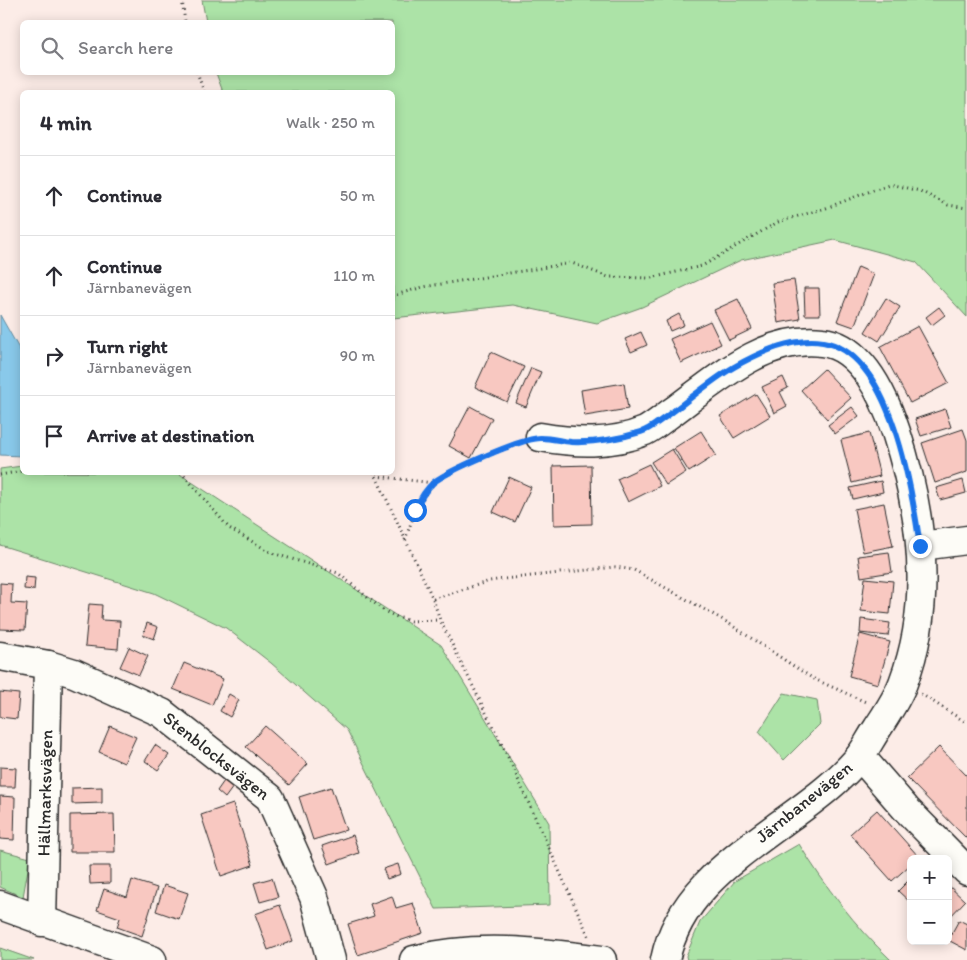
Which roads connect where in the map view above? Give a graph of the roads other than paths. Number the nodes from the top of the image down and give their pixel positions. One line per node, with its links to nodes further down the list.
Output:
1 (540, 438): 3 (street, Järnbanevägen)
2 (967, 540): 3 (street)
3 (920, 546): 6 (street, Järnbanevägen)
4 (0, 656): 5 (street, Stenblocksvägen)
5 (48, 664): 9 (street, Hällmarksvägen); 11 (street, Stenblocksvägen)
6 (860, 756): 7 (street); 14 (street, Järnbanevägen)
7 (967, 871)
8 (0, 905): 9 (street)
9 (42, 922): 10 (street)
10 (152, 960)
11 (331, 960)
12 (414, 960): 13 (street)
13 (600, 960)
14 (665, 960)

